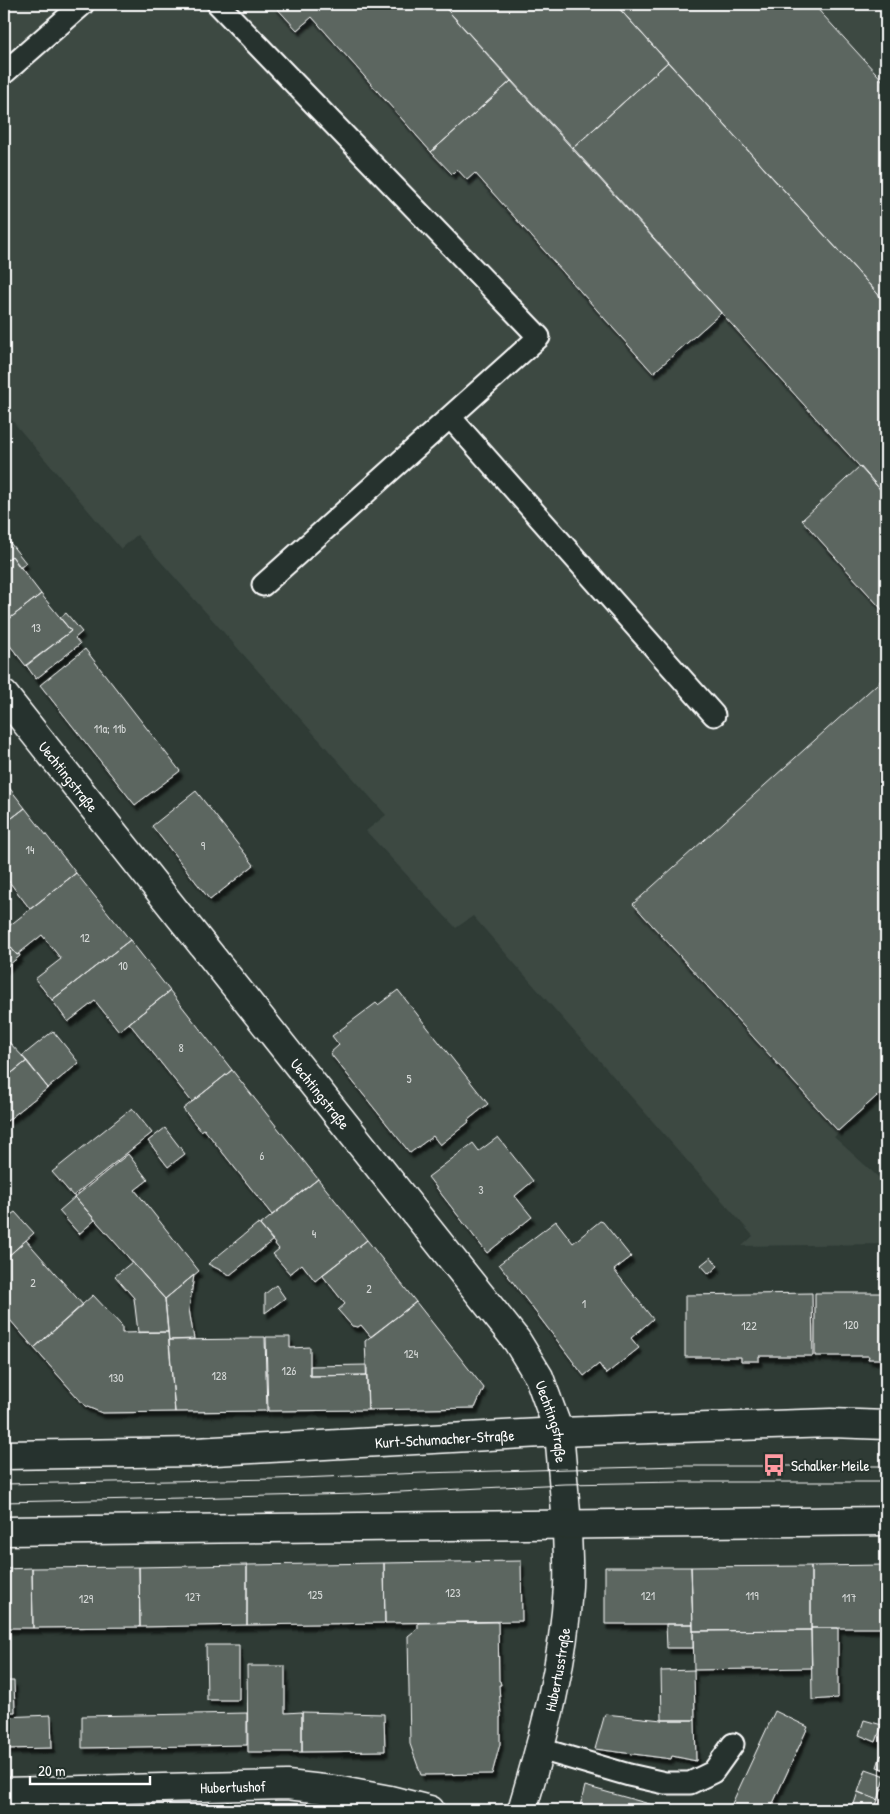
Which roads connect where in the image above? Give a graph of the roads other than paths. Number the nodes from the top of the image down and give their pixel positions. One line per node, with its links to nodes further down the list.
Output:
1 (83, 4): 3 (lane)
2 (218, 4): 4 (lane)
3 (4, 73)
4 (450, 417): 5 (lane); 7 (lane)
5 (263, 586)
6 (4, 695): 9 (main road, Uechtingstraße)
7 (714, 714)
8 (886, 1424): 9 (main road, Kurt-Schumacher-Straße)
9 (559, 1432): 10 (main road, Kurt-Schumacher-Straße); 12 (main road, Uechtingstraße)
10 (4, 1454)
11 (886, 1521): 12 (main road)
12 (567, 1524): 13 (main road); 15 (main road, Hubertusstraße)
13 (4, 1531)
14 (733, 1744): 15 (lane)
15 (540, 1749): 18 (main road, Hubertusstraße)
16 (4, 1792): 17 (main road, Hubertushof)
17 (430, 1810)
18 (522, 1810)

